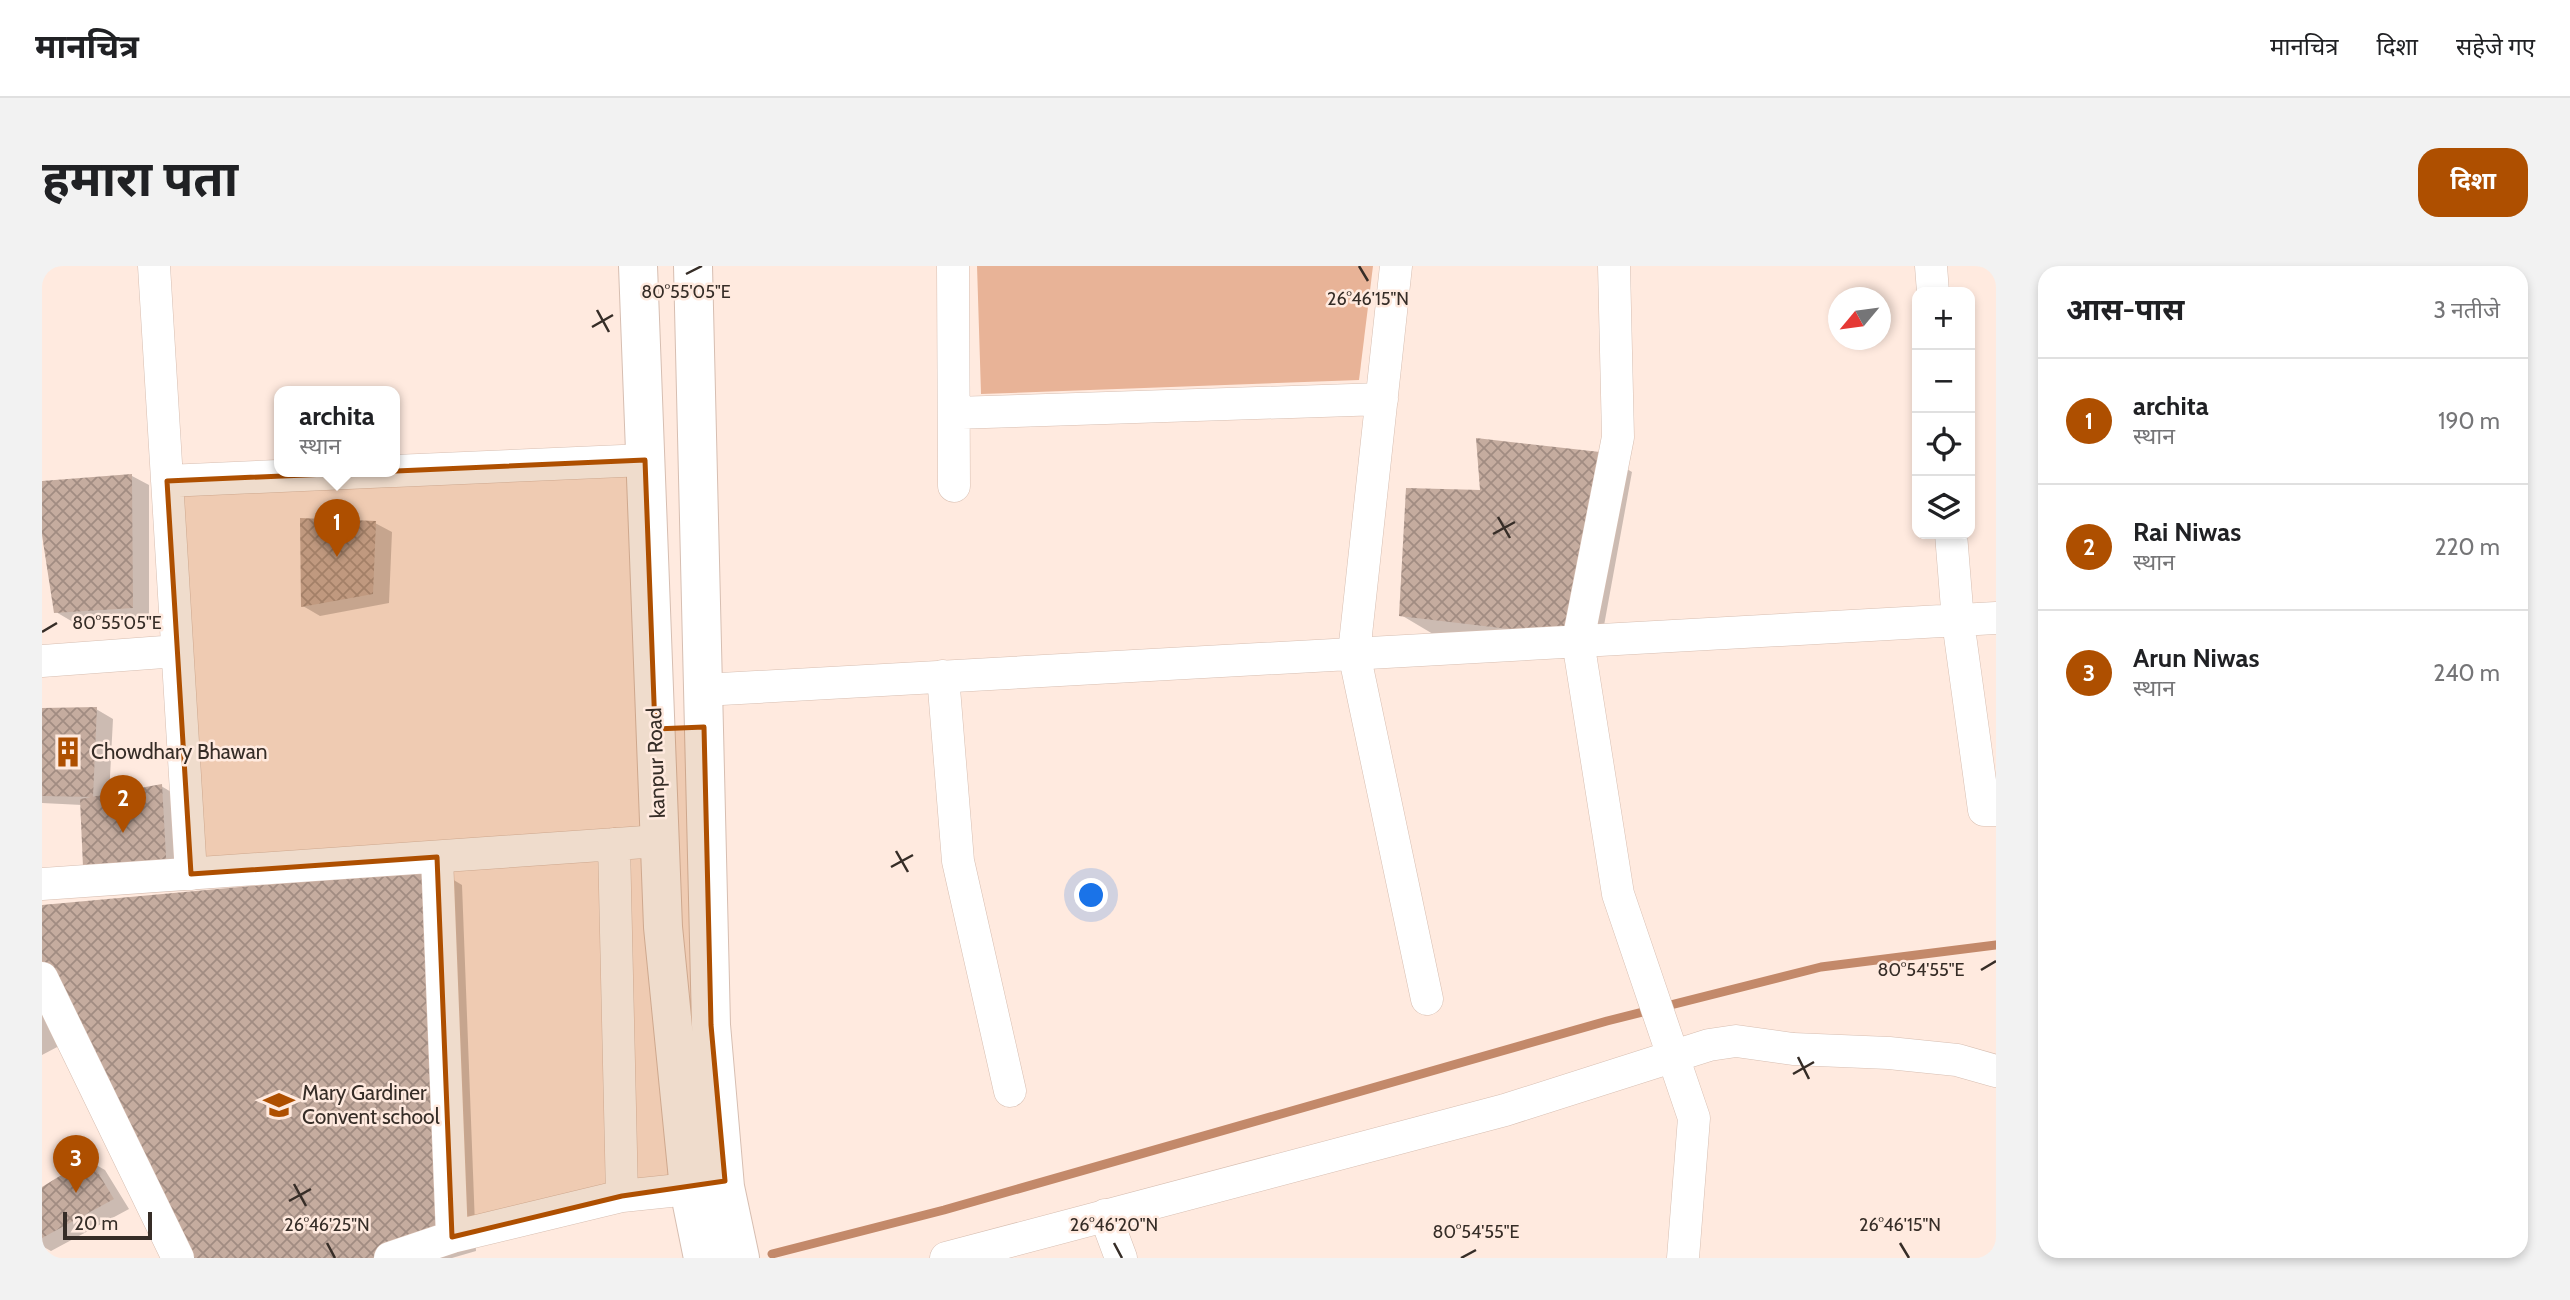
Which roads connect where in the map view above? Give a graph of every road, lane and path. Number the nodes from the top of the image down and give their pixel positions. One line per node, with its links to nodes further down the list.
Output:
1 (154, 266): 14 (street)
2 (638, 266): 11 (street, kanpur Road)
3 (692, 266): 24 (street)
4 (953, 266): 10 (street)
5 (1396, 266): 9 (street)
6 (1614, 266): 19 (street)
7 (1931, 266): 8 (street)
8 (1933, 287)
9 (1382, 400): 10 (street); 21 (street)
10 (954, 413): 15 (street)
11 (645, 460): 12 (street); 25 (street, kanpur Road)
12 (400, 471)
13 (274, 476): 14 (street)
14 (167, 481): 20 (street)
15 (954, 485)
16 (1951, 539): 18 (street)
17 (1996, 618): 18 (street)
18 (1958, 621): 19 (street); 26 (street)
19 (1578, 641): 21 (street); 34 (street)
20 (177, 651): 22 (street); 30 (street)
21 (1354, 653): 23 (street); 33 (street)
22 (42, 661)
23 (943, 676): 24 (street); 36 (street)
24 (703, 708): 25 (street); 37 (street)
25 (655, 729): 27 (street, kanpur Road)
26 (1996, 810)
27 (659, 841): 28 (street); 37 (street, kanpur Road)
28 (614, 844): 29 (street); 38 (street)
29 (437, 857): 30 (street); 40 (street)
30 (191, 874): 31 (street)
31 (42, 884)
32 (42, 978): 41 (street)
33 (1427, 999)
34 (1672, 1052): 35 (street); 39 (street); 47 (street)
35 (1996, 1071)
36 (1010, 1091)
37 (707, 1185): 38 (street); 43 (street, kanpur Road); 44 (street)
38 (622, 1196): 40 (street)
39 (1105, 1214): 45 (street); 46 (street)
40 (452, 1237): 42 (street)
41 (178, 1258)
42 (390, 1258)
43 (703, 1258)
44 (740, 1258)
45 (946, 1258)
46 (1121, 1258)
47 (1683, 1258)

